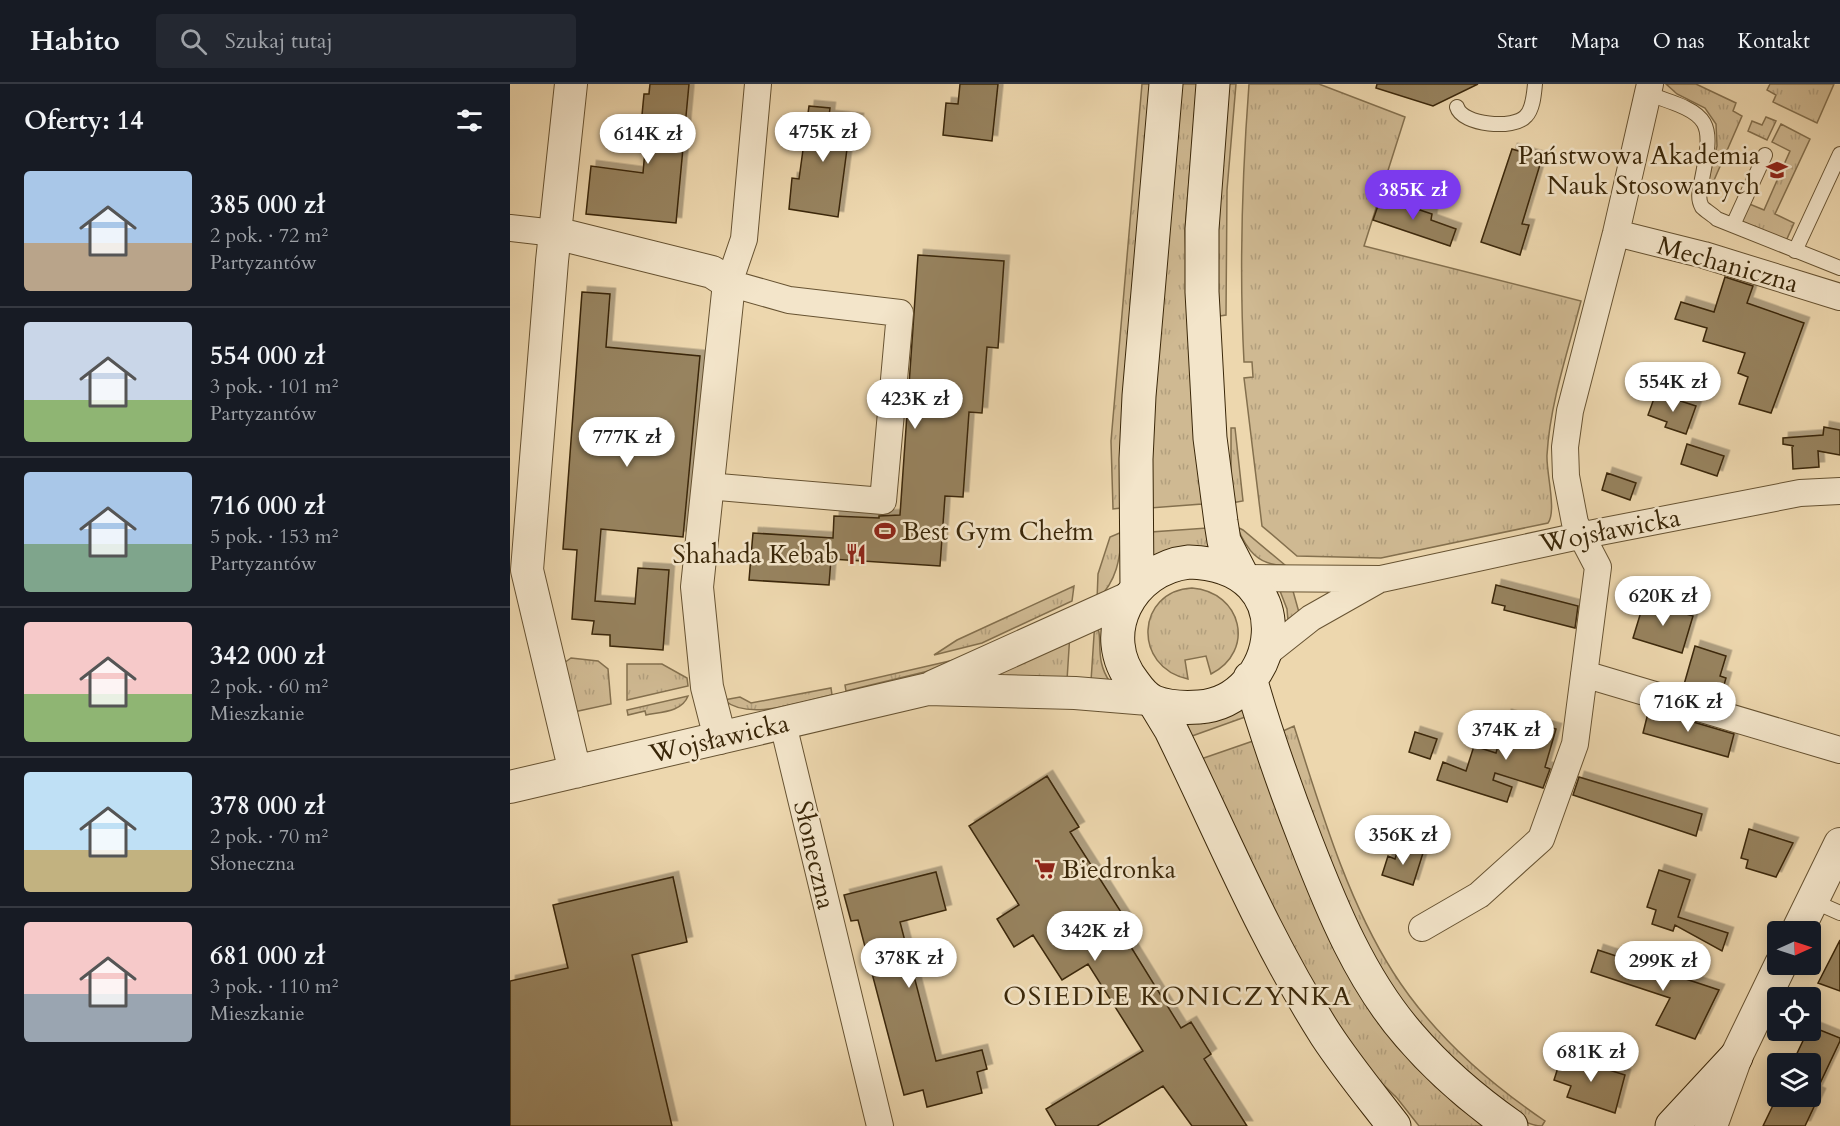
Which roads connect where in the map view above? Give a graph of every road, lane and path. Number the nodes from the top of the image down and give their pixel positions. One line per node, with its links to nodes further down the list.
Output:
1 (570, 84): 12 (street)
2 (758, 84): 16 (street)
3 (1166, 84): 23 (main road)
4 (1213, 84): 21 (main road)
5 (1535, 84): 7 (lane)
6 (1649, 89): 10 (lane); 13 (street)
7 (1457, 107)
8 (1840, 154): 14 (lane)
9 (1765, 155): 10 (lane)
10 (1733, 225): 14 (lane)
11 (510, 228): 12 (street)
12 (555, 233): 16 (street); 31 (street)
13 (1616, 233): 17 (street, Mechaniczna); 20 (street)
14 (1795, 251): 15 (lane)
15 (1840, 268)
16 (729, 283): 18 (street); 18 (street)
17 (1840, 297)
18 (707, 486): 29 (street)
19 (1840, 490): 20 (street, Wojsławicka)
20 (1579, 536): 22 (street, Wojsławicka); 25 (street)
21 (1244, 576): 22 (street, Wojsławicka); 23 (main road); 24 (main road)
22 (1381, 579): 24 (street, Wojsławicka)
23 (1133, 592): 26 (street, Wojsławicka); 27 (main road)
24 (1257, 667): 27 (main road); 41 (main road)
25 (1584, 674): 30 (street); 36 (street)
26 (928, 689): 27 (street, Wojsławicka); 28 (street, Wojsławicka)
27 (1151, 700): 40 (main road)
28 (783, 724): 29 (street, Wojsławicka); 39 (street, Słoneczna)
29 (720, 738): 31 (street, Wojsławicka)
30 (1840, 750)
31 (575, 771): 32 (street, Wojsławicka)
32 (510, 787)
33 (1840, 844): 34 (street)
34 (1826, 907): 35 (street)
35 (1810, 921)
36 (1422, 928)
37 (1776, 975): 38 (street)
38 (1736, 1057): 42 (main road); 43 (street); 44 (street)
39 (880, 1126)
40 (1394, 1126)
41 (1511, 1126)
42 (1672, 1126)
43 (1692, 1126)
44 (1711, 1126)

